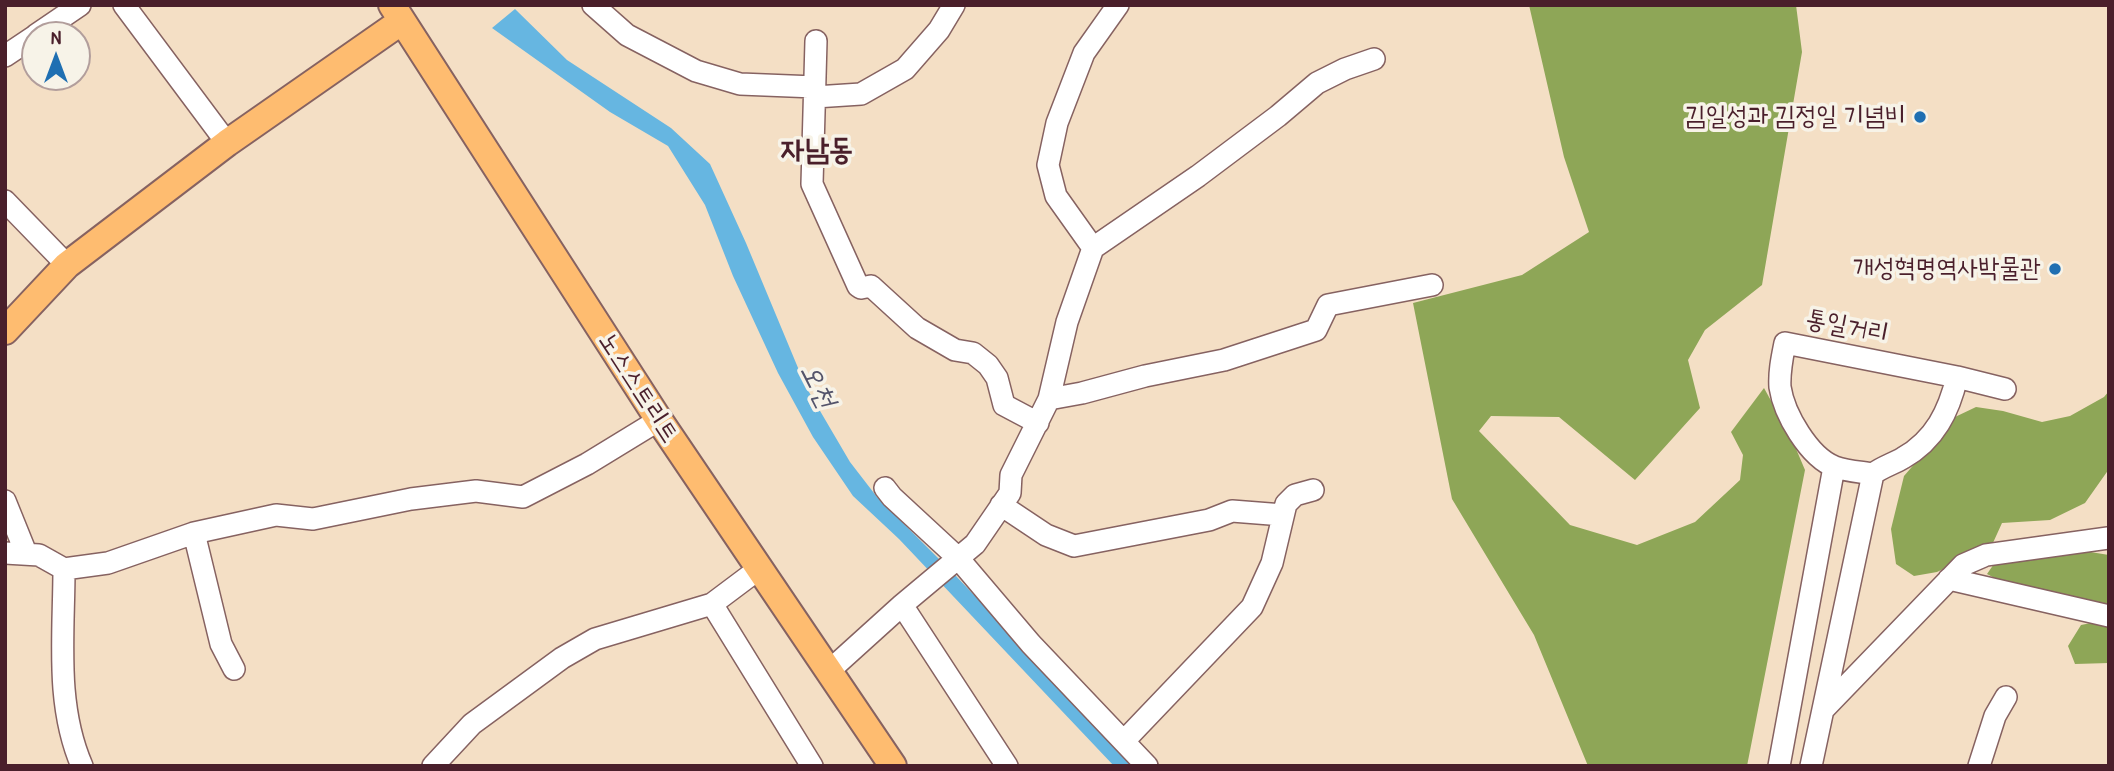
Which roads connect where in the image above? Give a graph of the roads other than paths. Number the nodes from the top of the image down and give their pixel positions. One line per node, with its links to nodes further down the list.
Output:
1 (80, 5): 7 (street)
2 (124, 5): 13 (street)
3 (593, 5): 12 (street)
4 (954, 5): 12 (street)
5 (1118, 5): 15 (street)
6 (397, 13): 13 (main road); 22 (main road, 노스스트리트)
7 (57, 21)
8 (816, 41): 12 (street)
9 (21, 45): 10 (street)
10 (5, 56)
11 (1374, 59): 15 (street)
12 (815, 92): 23 (street)
13 (226, 143): 16 (main road)
14 (5, 201): 16 (street)
15 (1093, 248): 21 (street)
16 (67, 265): 18 (main road)
17 (1432, 285): 21 (street)
18 (5, 331)
19 (1958, 377): 20 (street, 통일거리); 24 (street, 통일거리); 25 (street)
20 (2005, 389)
21 (1049, 399): 23 (street)
22 (659, 420): 31 (street); 35 (main road, 노스스트리트)
23 (1038, 423): 29 (street)
24 (1834, 467): 25 (street); 52 (street)
25 (1873, 474): 44 (street)
26 (886, 488): 34 (street)
27 (1313, 490): 30 (street)
28 (5, 501): 33 (street)
29 (1001, 505): 30 (street); 34 (street)
30 (1283, 515): 45 (street)
31 (194, 533): 36 (street); 41 (street)
32 (2108, 538): 37 (street)
33 (16, 553): 36 (street)
34 (958, 558): 39 (street); 45 (street)
35 (760, 568): 38 (street); 42 (main road, 노스스트리트)
36 (64, 569): 46 (street)
37 (1949, 579): 40 (street); 44 (street)
38 (712, 604): 47 (street); 48 (street)
39 (902, 605): 42 (street); 50 (street)
40 (2109, 616)
41 (234, 669)
42 (829, 671): 49 (main road, 노스스트리트)
43 (2006, 697): 54 (street)
44 (1821, 712): 53 (street)
45 (1124, 741): 51 (street)
46 (82, 766)
47 (433, 766)
48 (812, 766)
49 (893, 766)
50 (1007, 766)
51 (1147, 766)
52 (1779, 766)
53 (1811, 766)
54 (1979, 766)

